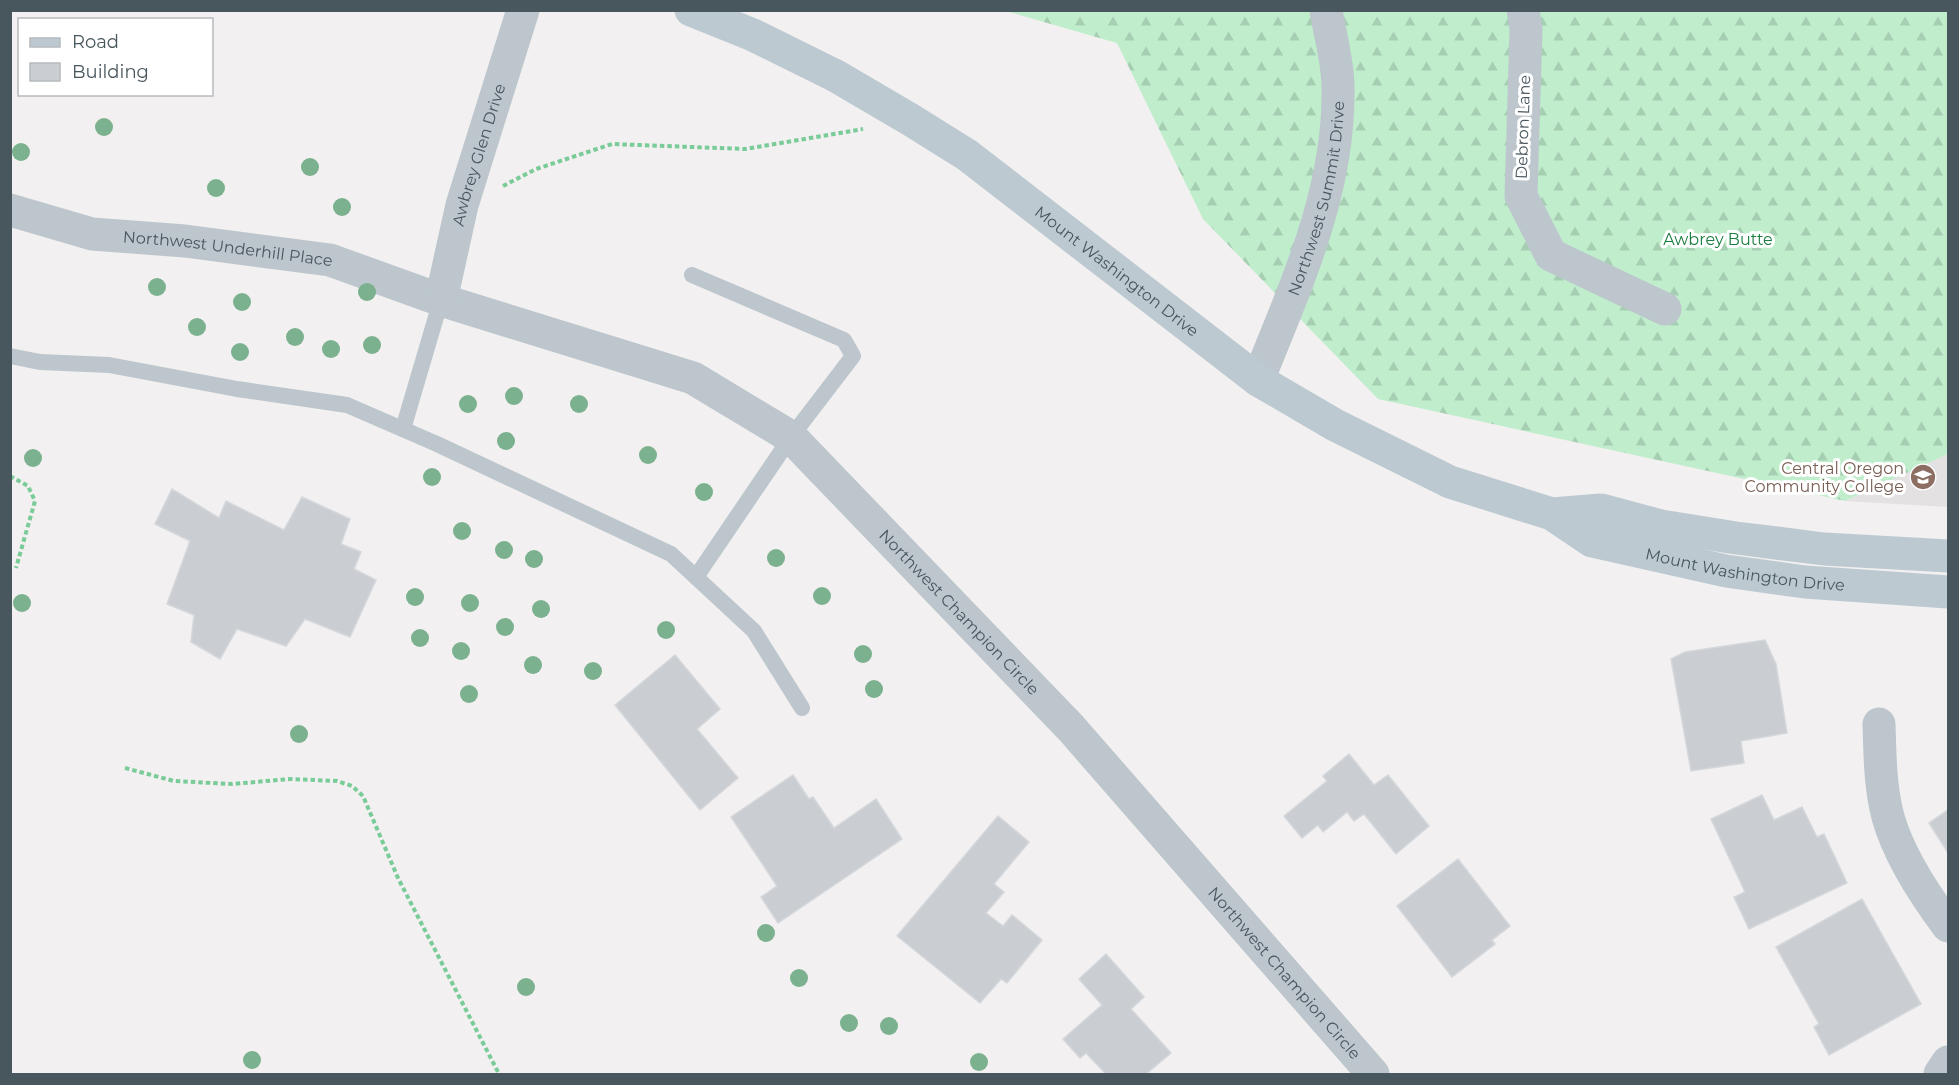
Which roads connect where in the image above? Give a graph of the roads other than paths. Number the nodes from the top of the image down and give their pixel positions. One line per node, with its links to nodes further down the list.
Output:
1 (523, 10): 7 (street, Awbrey Glen Drive)
2 (691, 10): 10 (main road, Mount Washington Drive)
3 (1326, 10): 10 (street, Northwest Summit Drive)
4 (1523, 10): 8 (street, Debron Lane)
5 (10, 210): 7 (street, Northwest Underhill Place)
6 (692, 275): 12 (lane)
7 (441, 300): 11 (lane); 12 (street, Northwest Champion Circle)
8 (1665, 309)
9 (10, 356): 11 (lane)
10 (1258, 380): 13 (main road, Mount Washington Drive)
11 (403, 429): 15 (lane)
12 (791, 437): 15 (lane); 21 (street, Northwest Champion Circle)
13 (1552, 514): 14 (main road, Mount Washington Drive); 16 (main road, Mount Washington Drive)
14 (1948, 556)
15 (696, 577): 17 (lane)
16 (1948, 591)
17 (802, 708)
18 (1878, 724): 19 (street)
19 (1948, 926)
20 (1948, 1062): 22 (street)
21 (1373, 1074)
22 (1940, 1074)

